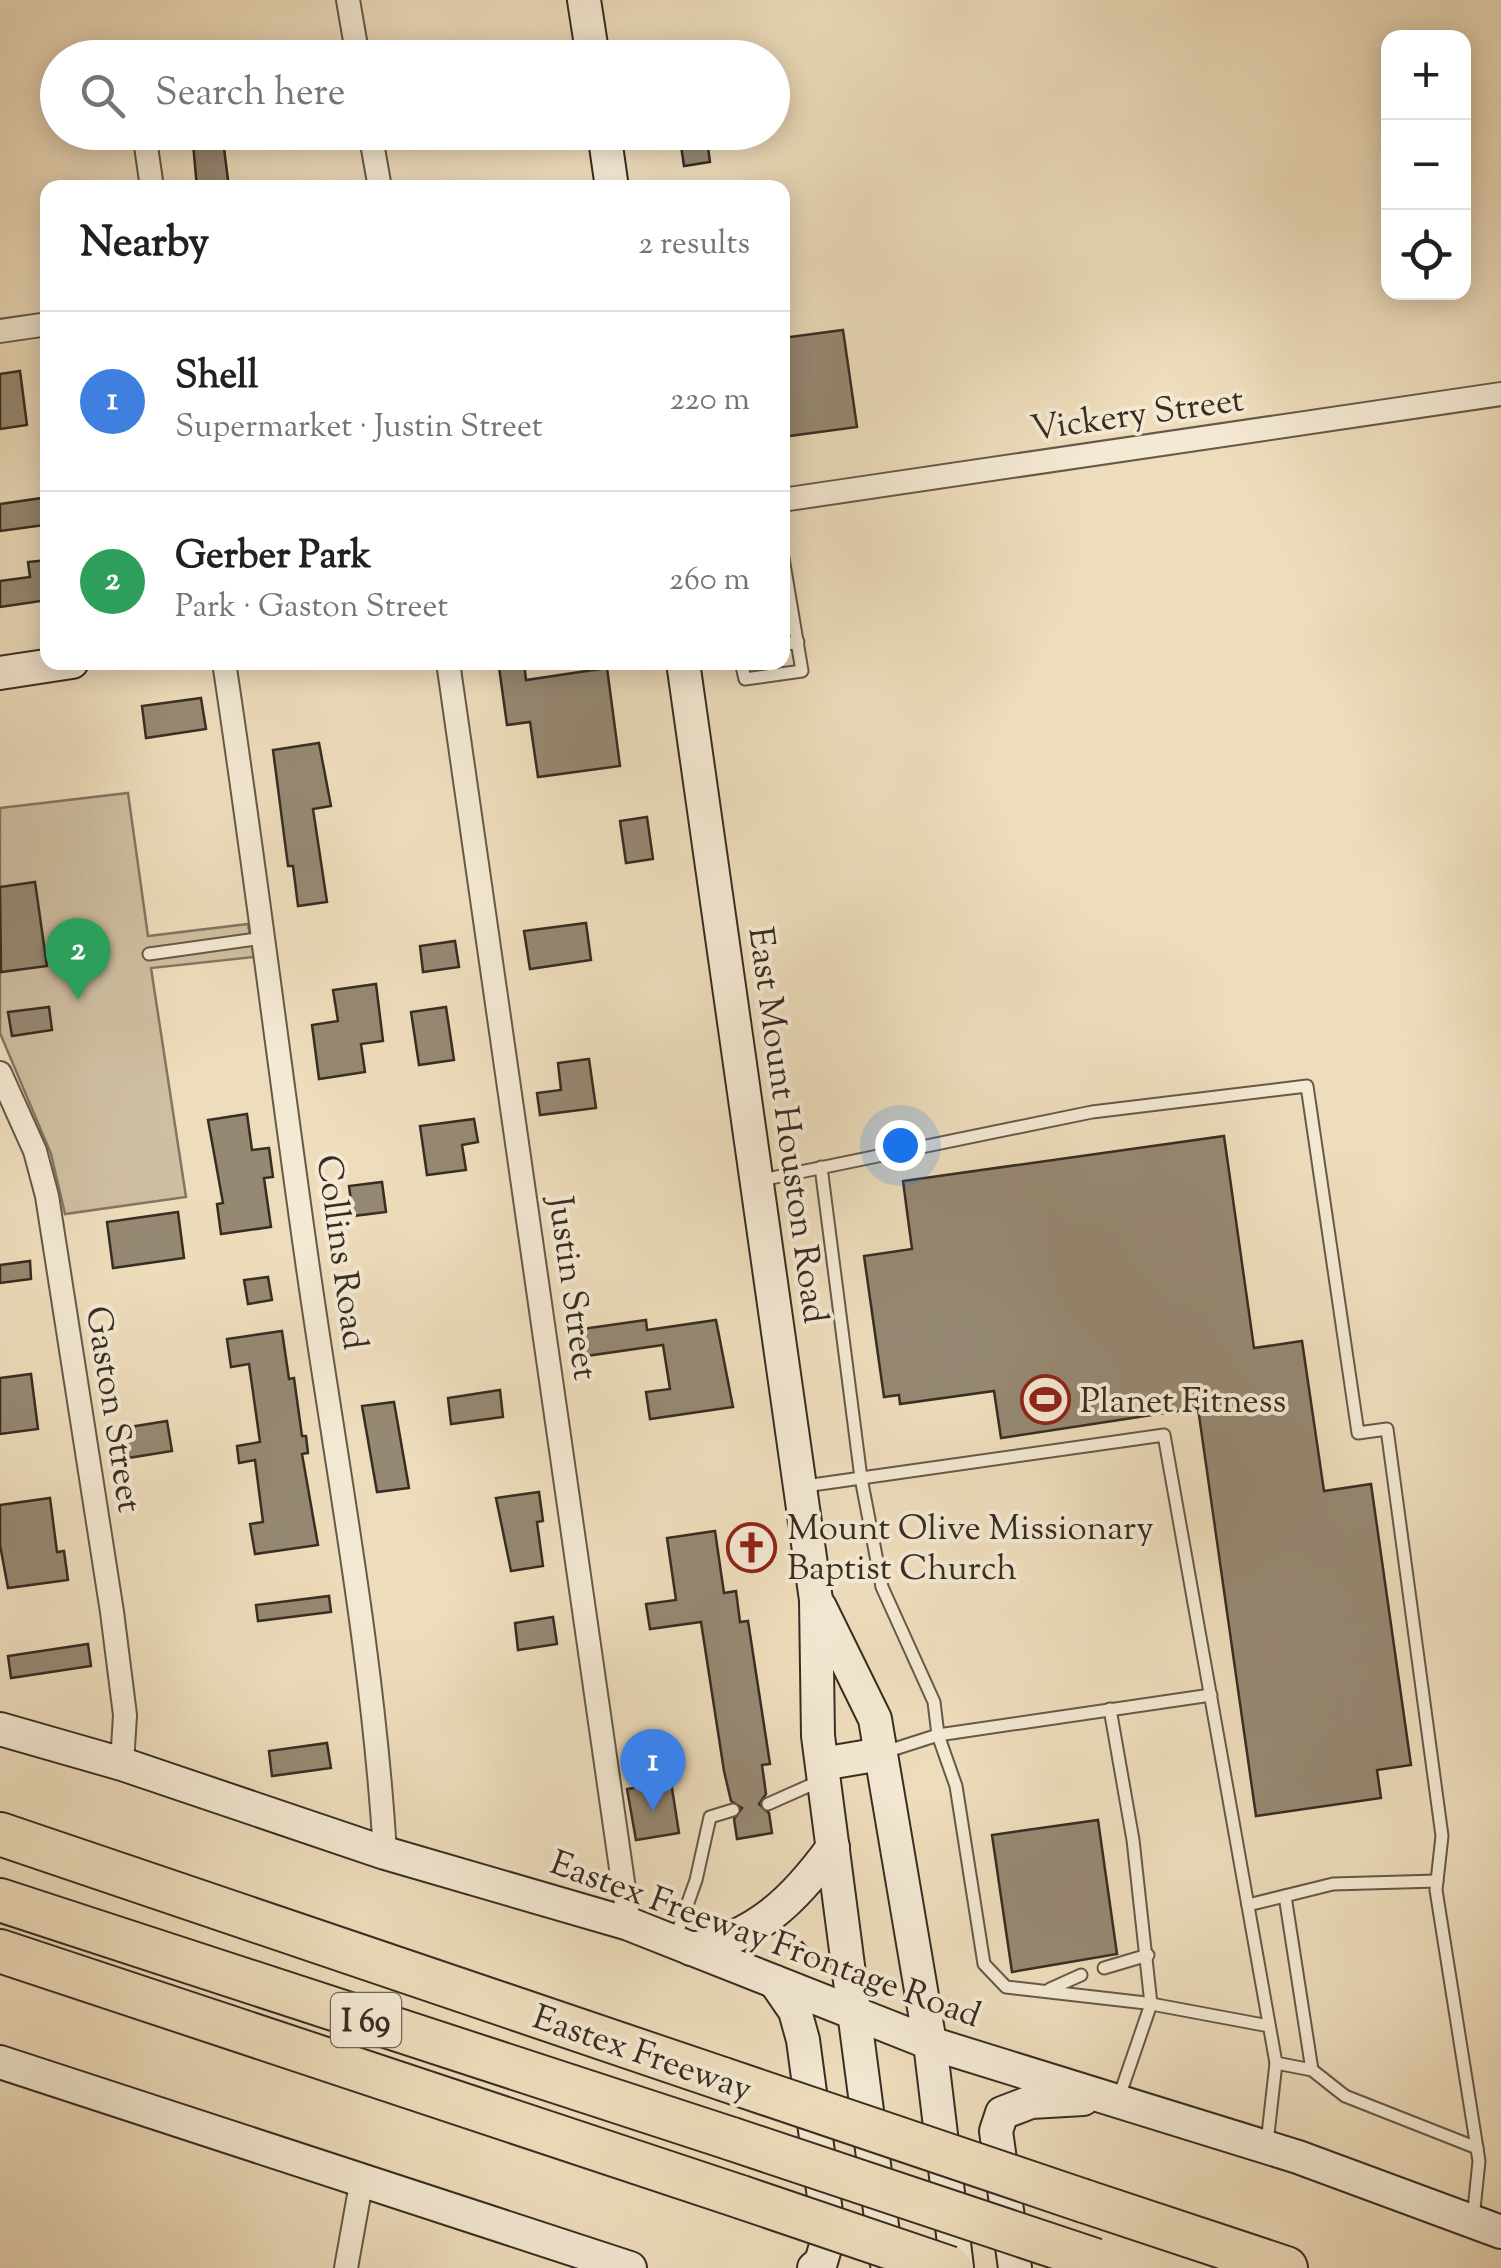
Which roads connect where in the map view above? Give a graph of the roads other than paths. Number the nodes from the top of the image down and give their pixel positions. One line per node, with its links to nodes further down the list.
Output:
1 (348, 0): 3 (street)
2 (584, 0): 4 (main road)
3 (355, 40)
4 (590, 40)
5 (147, 150): 8 (street)
6 (373, 150): 9 (street)
7 (607, 150): 10 (main road)
8 (151, 180)
9 (379, 180)
10 (611, 180)
11 (40, 325): 12 (street)
12 (0, 331)
13 (1501, 394): 14 (street, Vickery Street)
14 (790, 499)
15 (790, 620): 16 (lane)
16 (798, 642): 17 (lane); 22 (lane)
17 (790, 644)
18 (40, 667): 23 (main road)
19 (225, 670): 24 (street, Collins Road)
20 (449, 670): 50 (street, Justin Street)
21 (684, 670): 28 (main road, East Mount Houston Road)
22 (743, 670)
23 (0, 673)
24 (265, 938): 25 (lane); 44 (street, Collins Road)
25 (148, 954)
26 (0, 1073): 37 (street, Gaston Street)
27 (821, 1167): 28 (lane); 29 (lane); 45 (lane)
28 (757, 1180): 30 (main road, East Mount Houston Road)
29 (861, 1478): 30 (lane); 32 (lane); 35 (lane)
30 (800, 1487): 31 (main road, East Mount Houston Road)
31 (816, 1600): 36 (main road, East Mount Houston Road); 38 (main road, East Mount Houston Road)
32 (1210, 1695): 33 (lane); 49 (lane)
33 (1110, 1709): 35 (lane); 53 (lane)
34 (0, 1729): 37 (main road, Eastex Freeway Frontage Road)
35 (938, 1735): 36 (lane); 57 (lane)
36 (881, 1754): 38 (main road); 61 (main road, East Mount Houston Road)
37 (122, 1764): 44 (main road, Eastex Freeway Frontage Road)
38 (823, 1772): 40 (lane); 43 (main road, East Mount Houston Road)
39 (0, 1803): 48 (highway)
40 (768, 1804)
41 (733, 1810): 51 (lane)
42 (0, 1834): 48 (highway, Eastex Freeway / I 69)
43 (833, 1846): 51 (main road); 59 (main road, East Mount Houston Road)
44 (385, 1853): 50 (main road, Eastex Freeway Frontage Road)
45 (1437, 1881): 46 (lane); 67 (lane)
46 (1286, 1896): 49 (lane); 64 (lane)
47 (0, 1900): 70 (highway, I 69, bridge)
48 (202, 1902): 77 (highway, Eastex Freeway / I 69, bridge)
49 (1248, 1905): 60 (lane)
50 (629, 1924): 51 (main road, Eastex Freeway Frontage Road)
51 (682, 1945): 56 (main road, Eastex Freeway Frontage Road)
52 (7, 1955): 75 (highway, I 69, bridge)
53 (1148, 1956): 54 (lane); 58 (lane)
54 (1104, 1968)
55 (1081, 1975): 57 (lane)
56 (775, 1982): 59 (main road, Eastex Freeway Frontage Road); 73 (main road)
57 (1046, 1990): 58 (lane)
58 (1151, 2004): 60 (lane); 65 (lane)
59 (855, 2014): 61 (main road, Eastex Freeway Frontage Road); 74 (main road, East Mount Houston Road)
60 (1269, 2026): 63 (lane)
61 (930, 2043): 65 (main road, Eastex Freeway Frontage Road); 75 (main road, East Mount Houston Road)
62 (0, 2062): 68 (main road)
63 (1276, 2063): 64 (lane); 66 (lane)
64 (1312, 2070): 67 (lane)
65 (1118, 2101): 66 (main road, Eastex Freeway Frontage Road); 76 (main road)
66 (1267, 2147): 69 (main road, Eastex Freeway Frontage Road)
67 (1477, 2148): 69 (lane)
68 (360, 2184): 71 (street); 72 (main road)
69 (1487, 2227)
70 (1107, 2264)
71 (346, 2268)
72 (630, 2268)
73 (814, 2268)
74 (888, 2268)
75 (954, 2268)
76 (1014, 2268)
77 (1286, 2268)

